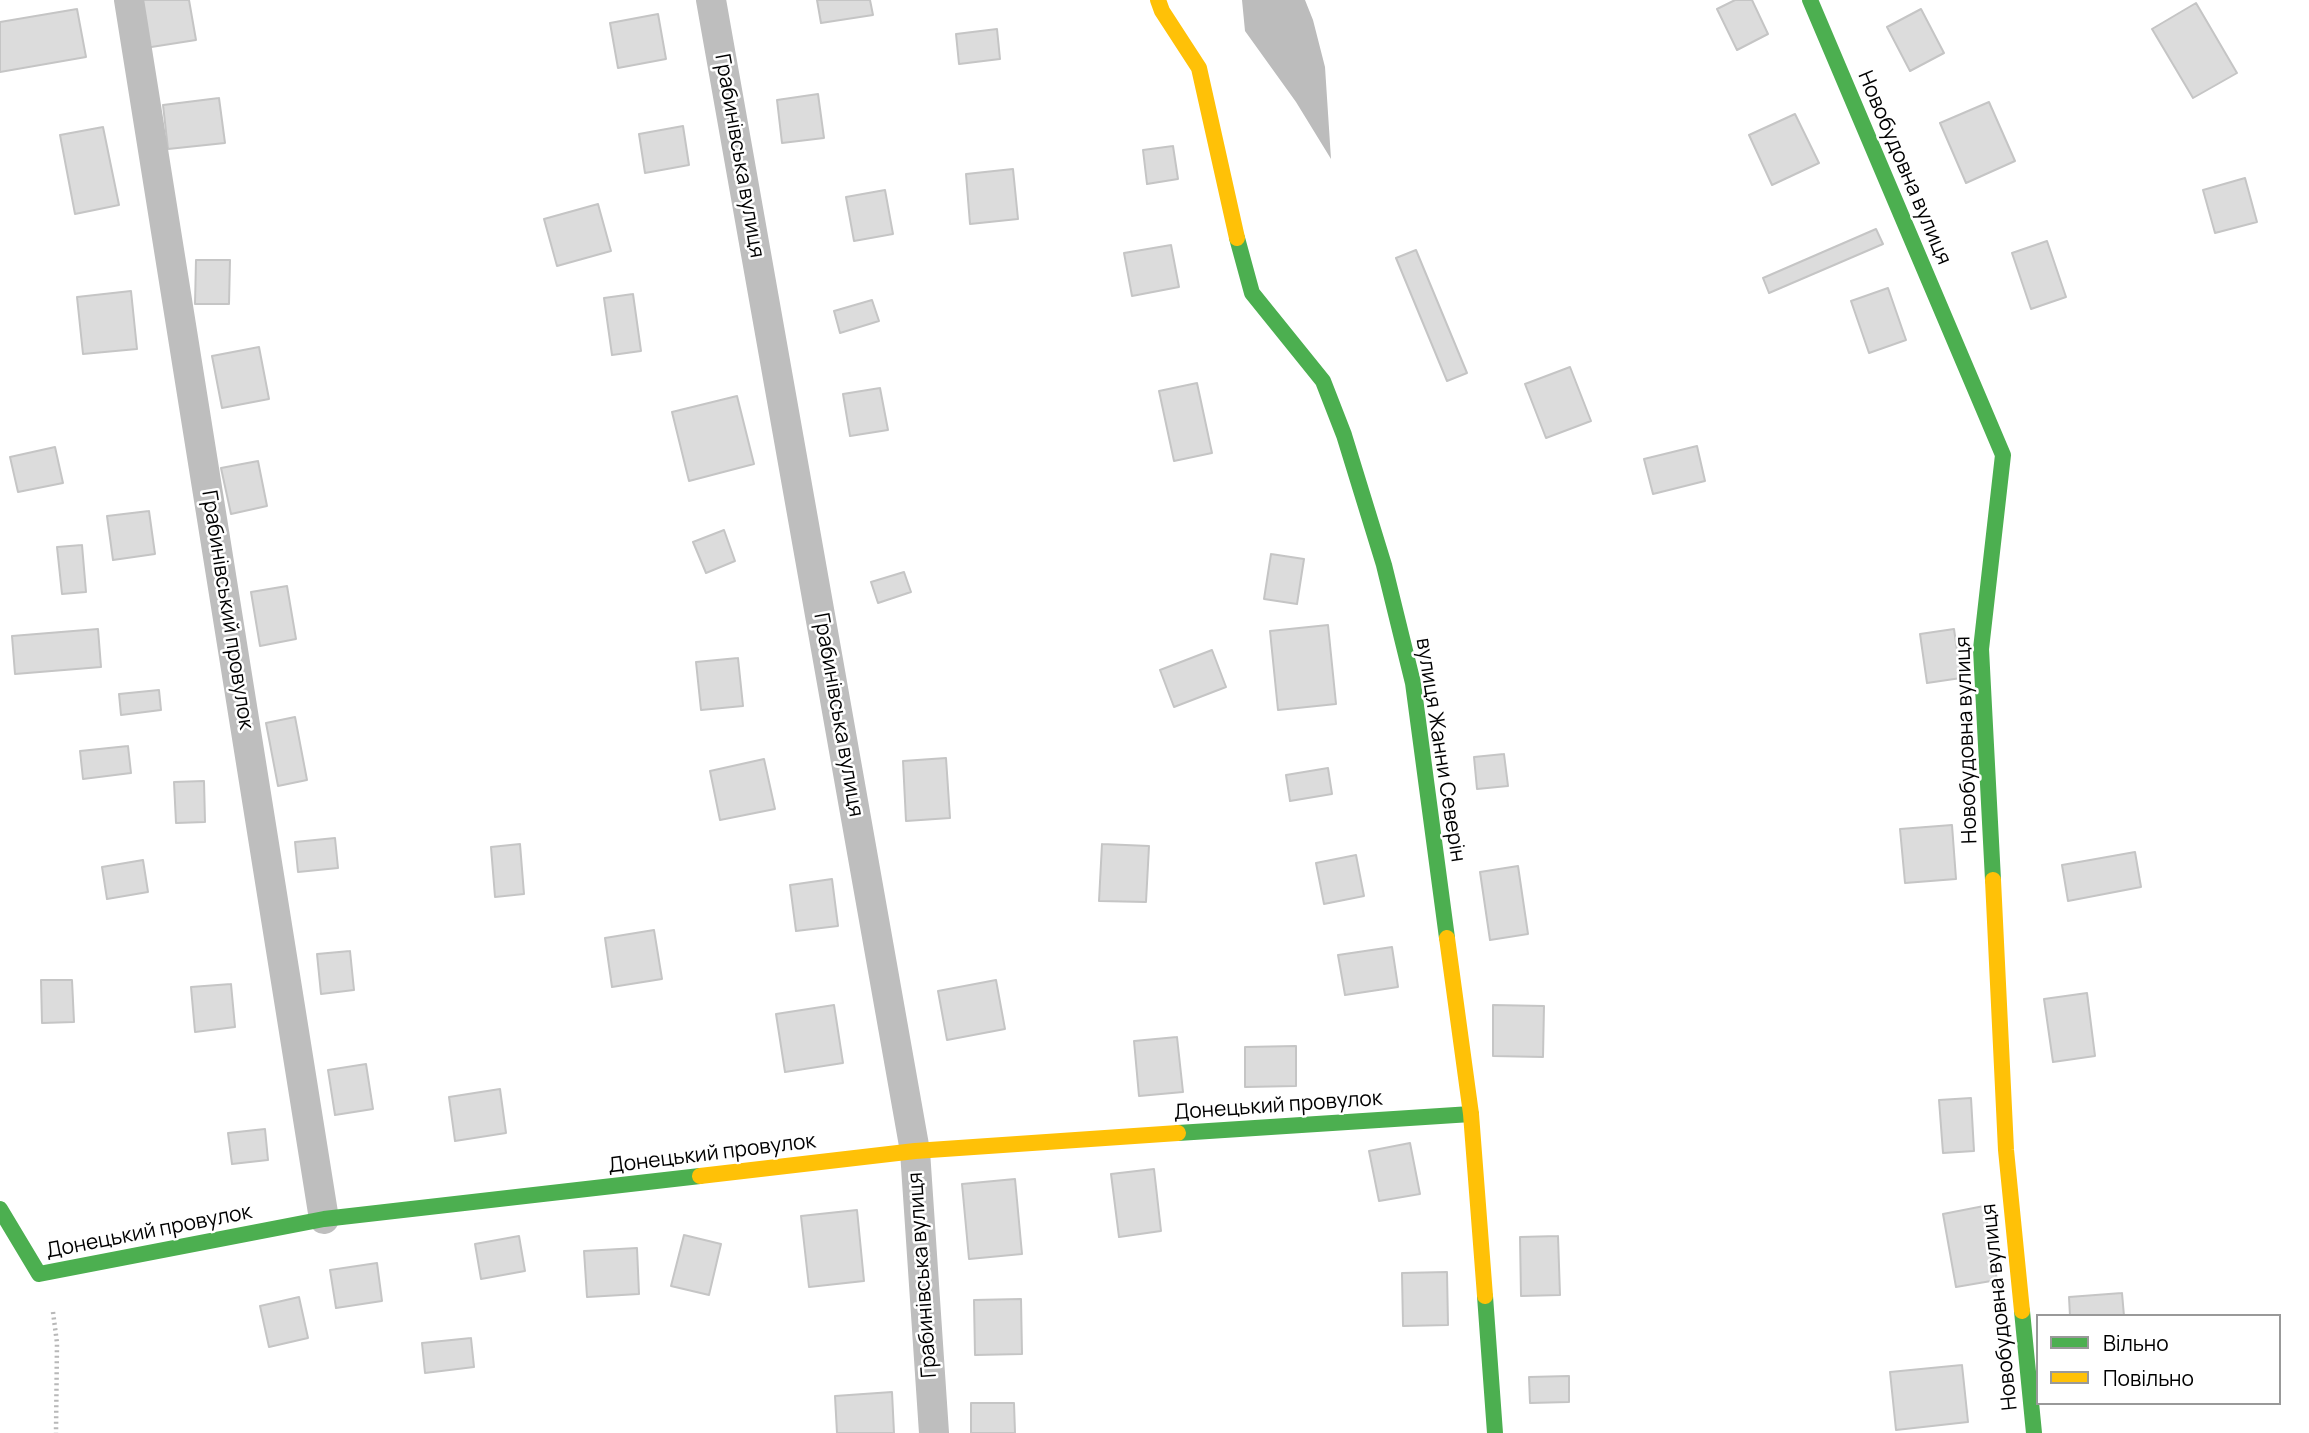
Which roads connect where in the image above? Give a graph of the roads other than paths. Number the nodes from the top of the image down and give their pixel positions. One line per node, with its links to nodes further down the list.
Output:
1 (129, 0): 8 (street, Грабинівський провулок)
2 (712, 0): 6 (street, Грабинівська вулиця)
3 (1158, 0): 5 (street, вулиця Жанни Северін)
4 (1810, 0): 11 (street, Новобудовна вулиця)
5 (1471, 1114): 6 (street, Донецький провулок); 10 (street, вулиця Жанни Северін)
6 (915, 1152): 8 (street, Донецький провулок); 9 (street, Грабинівська вулиця)
7 (0, 1209): 8 (street, Донецький провулок)
8 (324, 1219)
9 (934, 1433)
10 (1495, 1433)
11 (2034, 1433)

